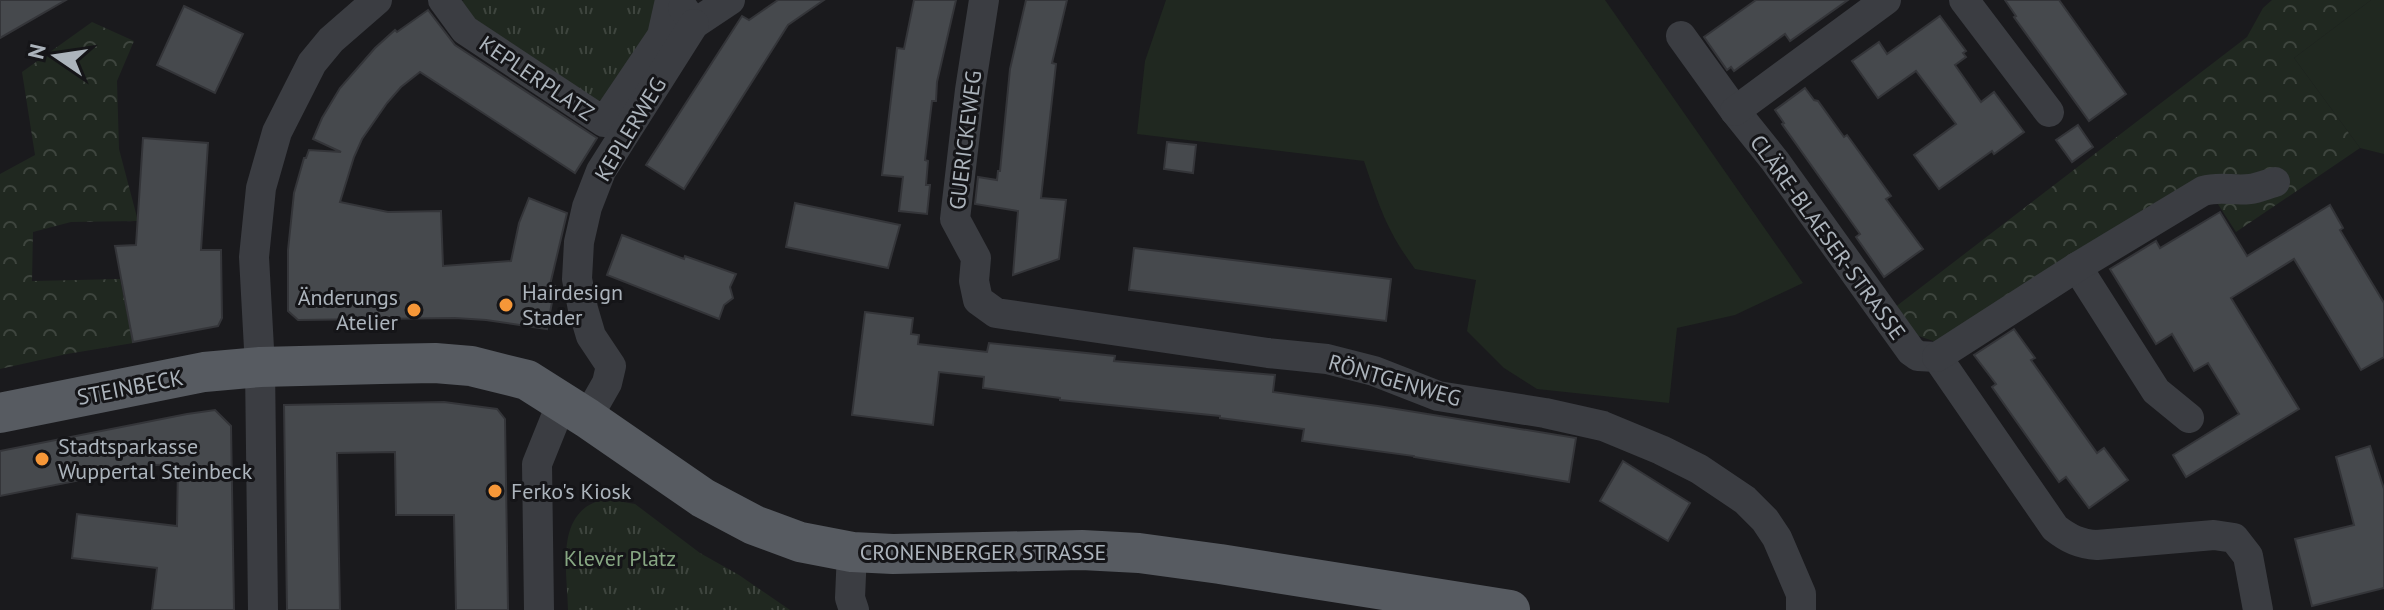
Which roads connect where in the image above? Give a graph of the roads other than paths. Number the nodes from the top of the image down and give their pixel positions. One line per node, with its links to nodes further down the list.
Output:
1 (377, 0): 16 (street)
2 (443, 0): 3 (street, KEPLERPLATZ)
3 (670, 0)
4 (730, 0): 8 (street)
5 (984, 0): 14 (street, GUERICKEWEG)
6 (1886, 0): 10 (street, CLÄRE-BLAESER-STRASSE)
7 (1964, 0): 11 (street)
8 (686, 12): 17 (street, KEPLERWEG)
9 (1681, 36): 10 (street, CLÄRE-BLAESER-STRASSE)
10 (1735, 111): 15 (street, CLÄRE-BLAESER-STRASSE)
11 (2049, 112)
12 (2275, 182): 13 (street)
13 (2077, 267): 15 (street); 19 (street)
14 (996, 313): 25 (street, RÖNTGENWEG)
15 (1937, 357): 26 (street, CLÄRE-BLAESER-STRASSE)
16 (260, 367): 17 (main road, CRONENBERGER STRASSE); 18 (main road, STEINBECK); 21 (street)
17 (574, 410): 20 (main road, CRONENBERGER STRASSE); 22 (street)
18 (0, 413)
19 (2189, 418)
20 (852, 552): 23 (street); 24 (main road, CRONENBERGER STRASSE)
21 (263, 610)
22 (539, 610)
23 (854, 610)
24 (1510, 610)
25 (1801, 610)
26 (2258, 610)

